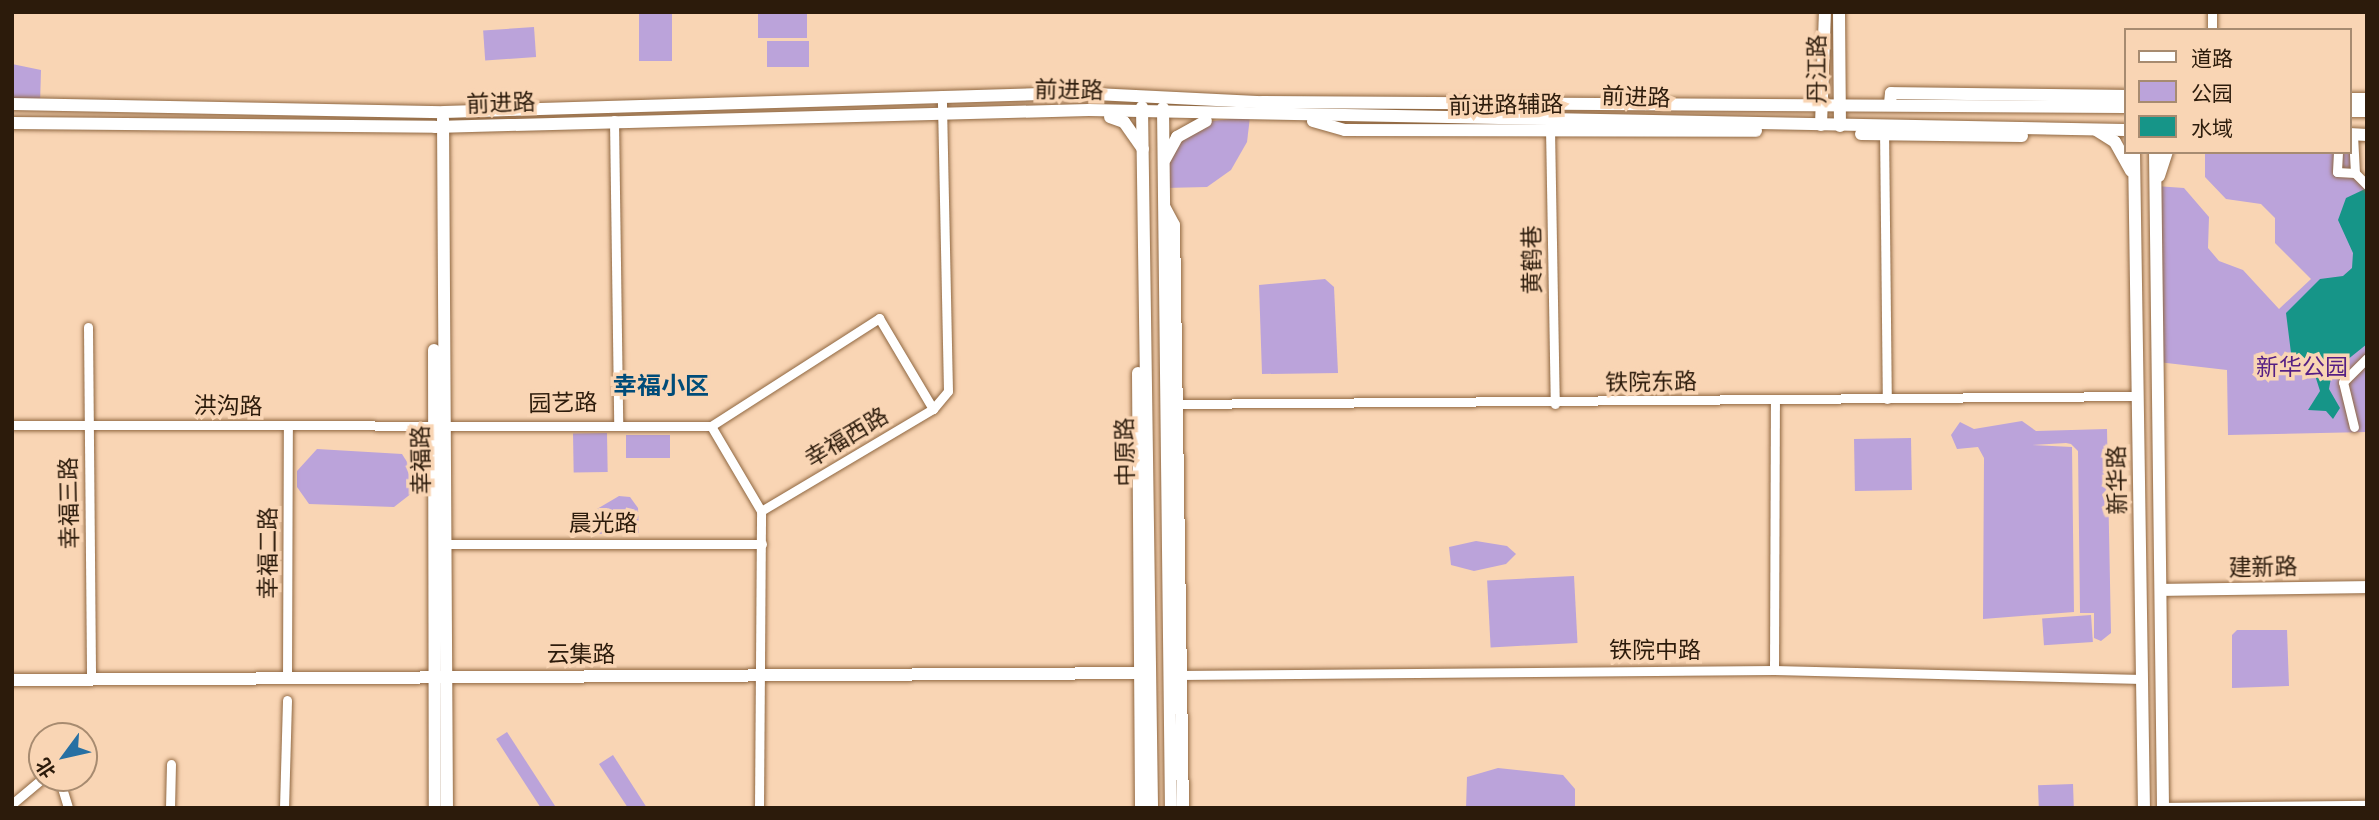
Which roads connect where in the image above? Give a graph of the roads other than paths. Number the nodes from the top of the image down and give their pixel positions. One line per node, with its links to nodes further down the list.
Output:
1 (1825, 12): 7 (main road, 丹江路)
2 (1839, 12): 8 (main road, 丹江路)
3 (942, 96): 4 (main road, 前进路); 13 (main road, 前进路); 14 (street)
4 (1142, 96): 6 (main road, 前进路); 15 (main road, 中原路)
5 (2124, 96): 9 (main road)
6 (1162, 97): 7 (main road, 前进路); 16 (main road, 中原路)
7 (1821, 102): 8 (main road, 前进路); 21 (main road, 丹江路)
8 (1838, 102): 9 (main road, 前进路); 22 (main road, 丹江路)
9 (1890, 103): 11 (main road, 前进路)
10 (12, 104): 13 (main road, 前进路)
11 (2124, 107)
12 (1089, 110): 14 (main road, 前进路); 15 (main road, 前进路); 30 (main road)
13 (439, 112): 23 (main road, 幸福路)
14 (942, 113): 18 (main road, 前进路); 47 (street)
15 (1142, 115): 16 (main road, 前进路); 30 (main road, 中原路)
16 (1163, 116): 17 (main road, 前进路); 35 (main road, 中原路)
17 (1233, 118): 19 (main road, 前进路); 35 (main road)
18 (614, 120): 23 (main road, 前进路); 48 (street)
19 (1550, 121): 21 (main road, 前进路); 26 (main road, 前进路辅路); 46 (street, 黄鹤巷)
20 (12, 123): 23 (main road, 前进路)
21 (1821, 125): 22 (main road, 前进路)
22 (1840, 126): 26 (main road, 前进路)
23 (439, 127): 51 (main road, 幸福路)
24 (2094, 130): 25 (main road, 前进路); 26 (main road, 前进路); 37 (main road)
25 (2124, 130)
26 (1884, 131): 43 (street)
27 (2367, 135): 28 (main road)
28 (2351, 137): 29 (main road); 36 (street)
29 (2367, 141)
30 (1143, 149): 61 (main road, 中原路)
31 (2134, 154): 37 (main road, 新华路)
32 (2155, 154): 39 (main road, 新华路)
33 (2166, 154): 39 (main road)
34 (2337, 154): 36 (street)
35 (1164, 162): 45 (main road, 中原路)
36 (2354, 173): 38 (street)
37 (2134, 182): 42 (main road, 新华路)
38 (2367, 185)
39 (2156, 186): 59 (main road, 新华路)
40 (88, 327): 49 (street, 幸福三路)
41 (2367, 358): 53 (street)
42 (2138, 396): 43 (street, 铁院东路); 67 (main road, 新华路)
43 (1887, 400): 44 (street, 铁院东路)
44 (1775, 401): 46 (street, 铁院东路); 60 (street)
45 (1171, 404): 46 (street, 铁院东路); 62 (main road, 中原路)
46 (1555, 404)
47 (933, 409): 52 (street); 55 (street, 幸福西路)
48 (618, 422): 51 (street, 园艺路); 52 (street, 园艺路)
49 (88, 424): 50 (street, 洪沟路); 54 (street, 洪沟路); 65 (street, 幸福三路)
50 (12, 425)
51 (438, 425): 54 (street, 洪沟路); 56 (main road, 幸福路); 63 (main road, 幸福路)
52 (711, 426): 55 (street)
53 (2354, 427)
54 (288, 428): 66 (street, 幸福二路)
55 (761, 511): 57 (street)
56 (444, 544): 57 (street, 晨光路); 63 (main road, 幸福路)
57 (762, 544): 64 (street)
58 (2367, 587): 59 (main road, 建新路)
59 (2161, 590): 85 (main road, 新华路)
60 (1774, 670): 62 (street, 铁院中路); 67 (street, 铁院中路)
61 (1145, 673): 64 (main road, 云集路); 80 (main road); 81 (main road, 中原路)
62 (1175, 675): 82 (main road, 中原路); 83 (main road)
63 (440, 676): 64 (main road, 云集路); 66 (main road, 云集路); 77 (main road, 幸福路); 78 (main road, 幸福路)
64 (763, 677): 79 (street)
65 (92, 678): 66 (main road, 云集路); 68 (main road, 云集路)
66 (287, 679)
67 (2142, 679): 84 (main road, 新华路)
68 (12, 680)
69 (287, 700): 76 (street)
70 (171, 764): 75 (street)
71 (28, 791): 72 (street)
72 (12, 804)
73 (2367, 805): 74 (street)
74 (2344, 807): 85 (street)
75 (170, 808)
76 (284, 808)
77 (435, 808)
78 (447, 808)
79 (759, 808)
80 (1141, 808)
81 (1152, 808)
82 (1171, 808)
83 (1183, 808)
84 (2144, 808)
85 (2163, 808)

